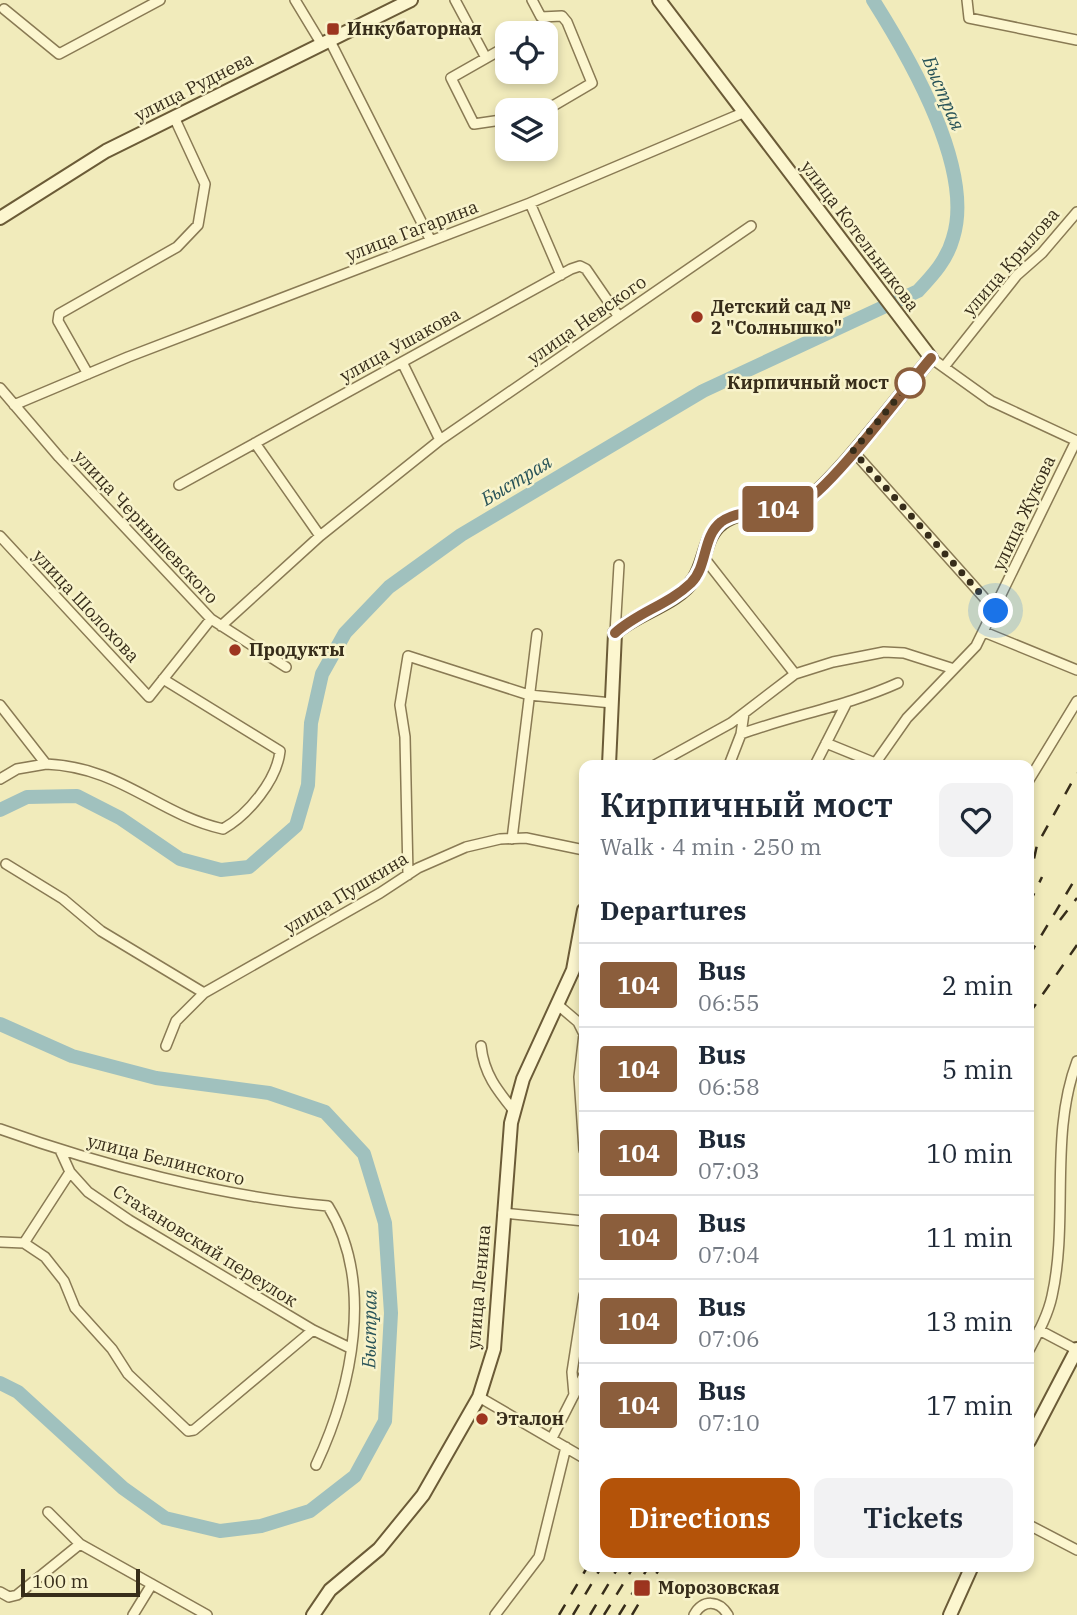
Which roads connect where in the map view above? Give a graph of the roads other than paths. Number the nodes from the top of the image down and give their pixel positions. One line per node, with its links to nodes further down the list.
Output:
1 (12, 0): 9 (street)
2 (160, 0): 9 (street)
3 (295, 0): 11 (street)
4 (411, 0): 11 (street, улица Руднева)
5 (455, 0): 13 (street)
6 (532, 0): 14 (street)
7 (659, 0): 15 (street, улица Котельникова)
8 (967, 0): 10 (street)
9 (2, 11)
10 (1077, 40)
11 (325, 41): 16 (street, улица Руднева); 22 (street)
12 (495, 53): 13 (street)
13 (486, 58): 17 (street)
14 (558, 103)
15 (745, 112): 18 (street, улица Гагарина); 25 (street, улица Котельникова)
16 (174, 117): 20 (street, улица Руднева); 28 (street)
17 (495, 121)
18 (530, 203): 22 (street, улица Гагарина); 23 (street)
19 (1077, 212): 27 (street, улица Крылова)
20 (0, 218)
21 (751, 226): 24 (street, улица Невского)
22 (431, 241): 28 (street, улица Гагарина)
23 (561, 275): 24 (street, улица Ушакова); 26 (street, улица Ушакова)
24 (619, 317): 31 (street, улица Невского)
25 (931, 358): 27 (street, улица Котельникова); 34 (street)
26 (402, 362): 31 (street); 33 (street, улица Ушакова)
27 (944, 367): 32 (street, улица Котельникова)
28 (88, 374): 30 (street, улица Гагарина)
29 (2, 394): 30 (street, улица Чернышевского)
30 (14, 405): 41 (street, улица Чернышевского)
31 (440, 440): 37 (street, улица Невского)
32 (1076, 441): 40 (street, улица Жукова)
33 (255, 443): 35 (street, улица Ушакова); 37 (street)
34 (853, 451): 38 (street); 40 (street)
35 (179, 485)
36 (0, 536): 50 (street, улица Шолохова)
37 (320, 536): 42 (street, улица Невского)
38 (705, 559): 44 (street); 49 (street)
39 (619, 565): 44 (street)
40 (996, 611): 43 (street, улица Жукова)
41 (211, 619): 42 (street, улица Чернышевского); 50 (street)
42 (221, 626): 46 (street, улица Чернышевского)
43 (984, 632): 47 (street, улица Жукова); 48 (street)
44 (615, 633): 54 (street)
45 (537, 634): 52 (street)
46 (286, 667)
47 (954, 669): 49 (street); 65 (street, улица Жукова)
48 (1077, 670)
49 (795, 674): 57 (street)
50 (163, 679): 66 (street)
51 (898, 683): 56 (street)
52 (529, 695): 54 (street); 69 (street); 72 (street)
53 (1077, 701): 67 (street)
54 (612, 703): 60 (street)
55 (0, 705): 66 (street)
56 (846, 705): 58 (street); 59 (street)
57 (744, 713): 58 (street); 61 (street)
58 (741, 734): 62 (street)
59 (826, 743): 63 (street); 64 (street)
60 (609, 760)
61 (664, 760)
62 (731, 760)
63 (818, 760)
64 (865, 760)
65 (877, 760)
66 (46, 764): 68 (street)
67 (1034, 772)
68 (0, 779)
69 (512, 839): 70 (street, улица Пушкина); 72 (street, улица Пушкина)
70 (579, 849)
71 (6, 864): 74 (street)
72 (408, 875): 74 (street, улица Пушкина)
73 (579, 937): 75 (street, улица Ленина)
74 (204, 993): 77 (street, улица Пушкина)
75 (558, 1005): 76 (street); 80 (street, улица Ленина)
76 (579, 1019)
77 (166, 1046)
78 (481, 1046): 80 (street)
79 (1077, 1061): 90 (street)
80 (514, 1111): 84 (street, улица Ленина)
81 (0, 1129): 82 (street, улица Белинского)
82 (60, 1150): 83 (street, Стахановский переулок); 92 (street, улица Белинского)
83 (70, 1172): 87 (street); 89 (street, Стахановский переулок)
84 (503, 1213): 85 (street); 96 (street, улица Ленина)
85 (579, 1221)
86 (0, 1242): 87 (street)
87 (24, 1243): 89 (street)
88 (579, 1327): 95 (street)
89 (313, 1330): 92 (street, Стахановский переулок)
90 (1039, 1330): 91 (street); 93 (street)
91 (1034, 1340)
92 (350, 1348): 101 (street)
93 (1077, 1349): 97 (street)
94 (579, 1385): 95 (street)
95 (574, 1395): 98 (street)
96 (479, 1397): 98 (street); 111 (street, улица Ленина)
97 (1034, 1431)
98 (552, 1438): 99 (street)
99 (566, 1447): 100 (street); 112 (street)
100 (579, 1455)
101 (316, 1465)
102 (48, 1512): 104 (street)
103 (1034, 1528): 105 (street)
104 (80, 1544): 107 (street); 108 (street)
105 (1077, 1550)
106 (969, 1572): 115 (street)
107 (152, 1584): 109 (street); 110 (street)
108 (0, 1592)
109 (133, 1615)
110 (207, 1615)
111 (313, 1615)
112 (495, 1615)
113 (694, 1615): 114 (street)
114 (728, 1615)
115 (950, 1615)

